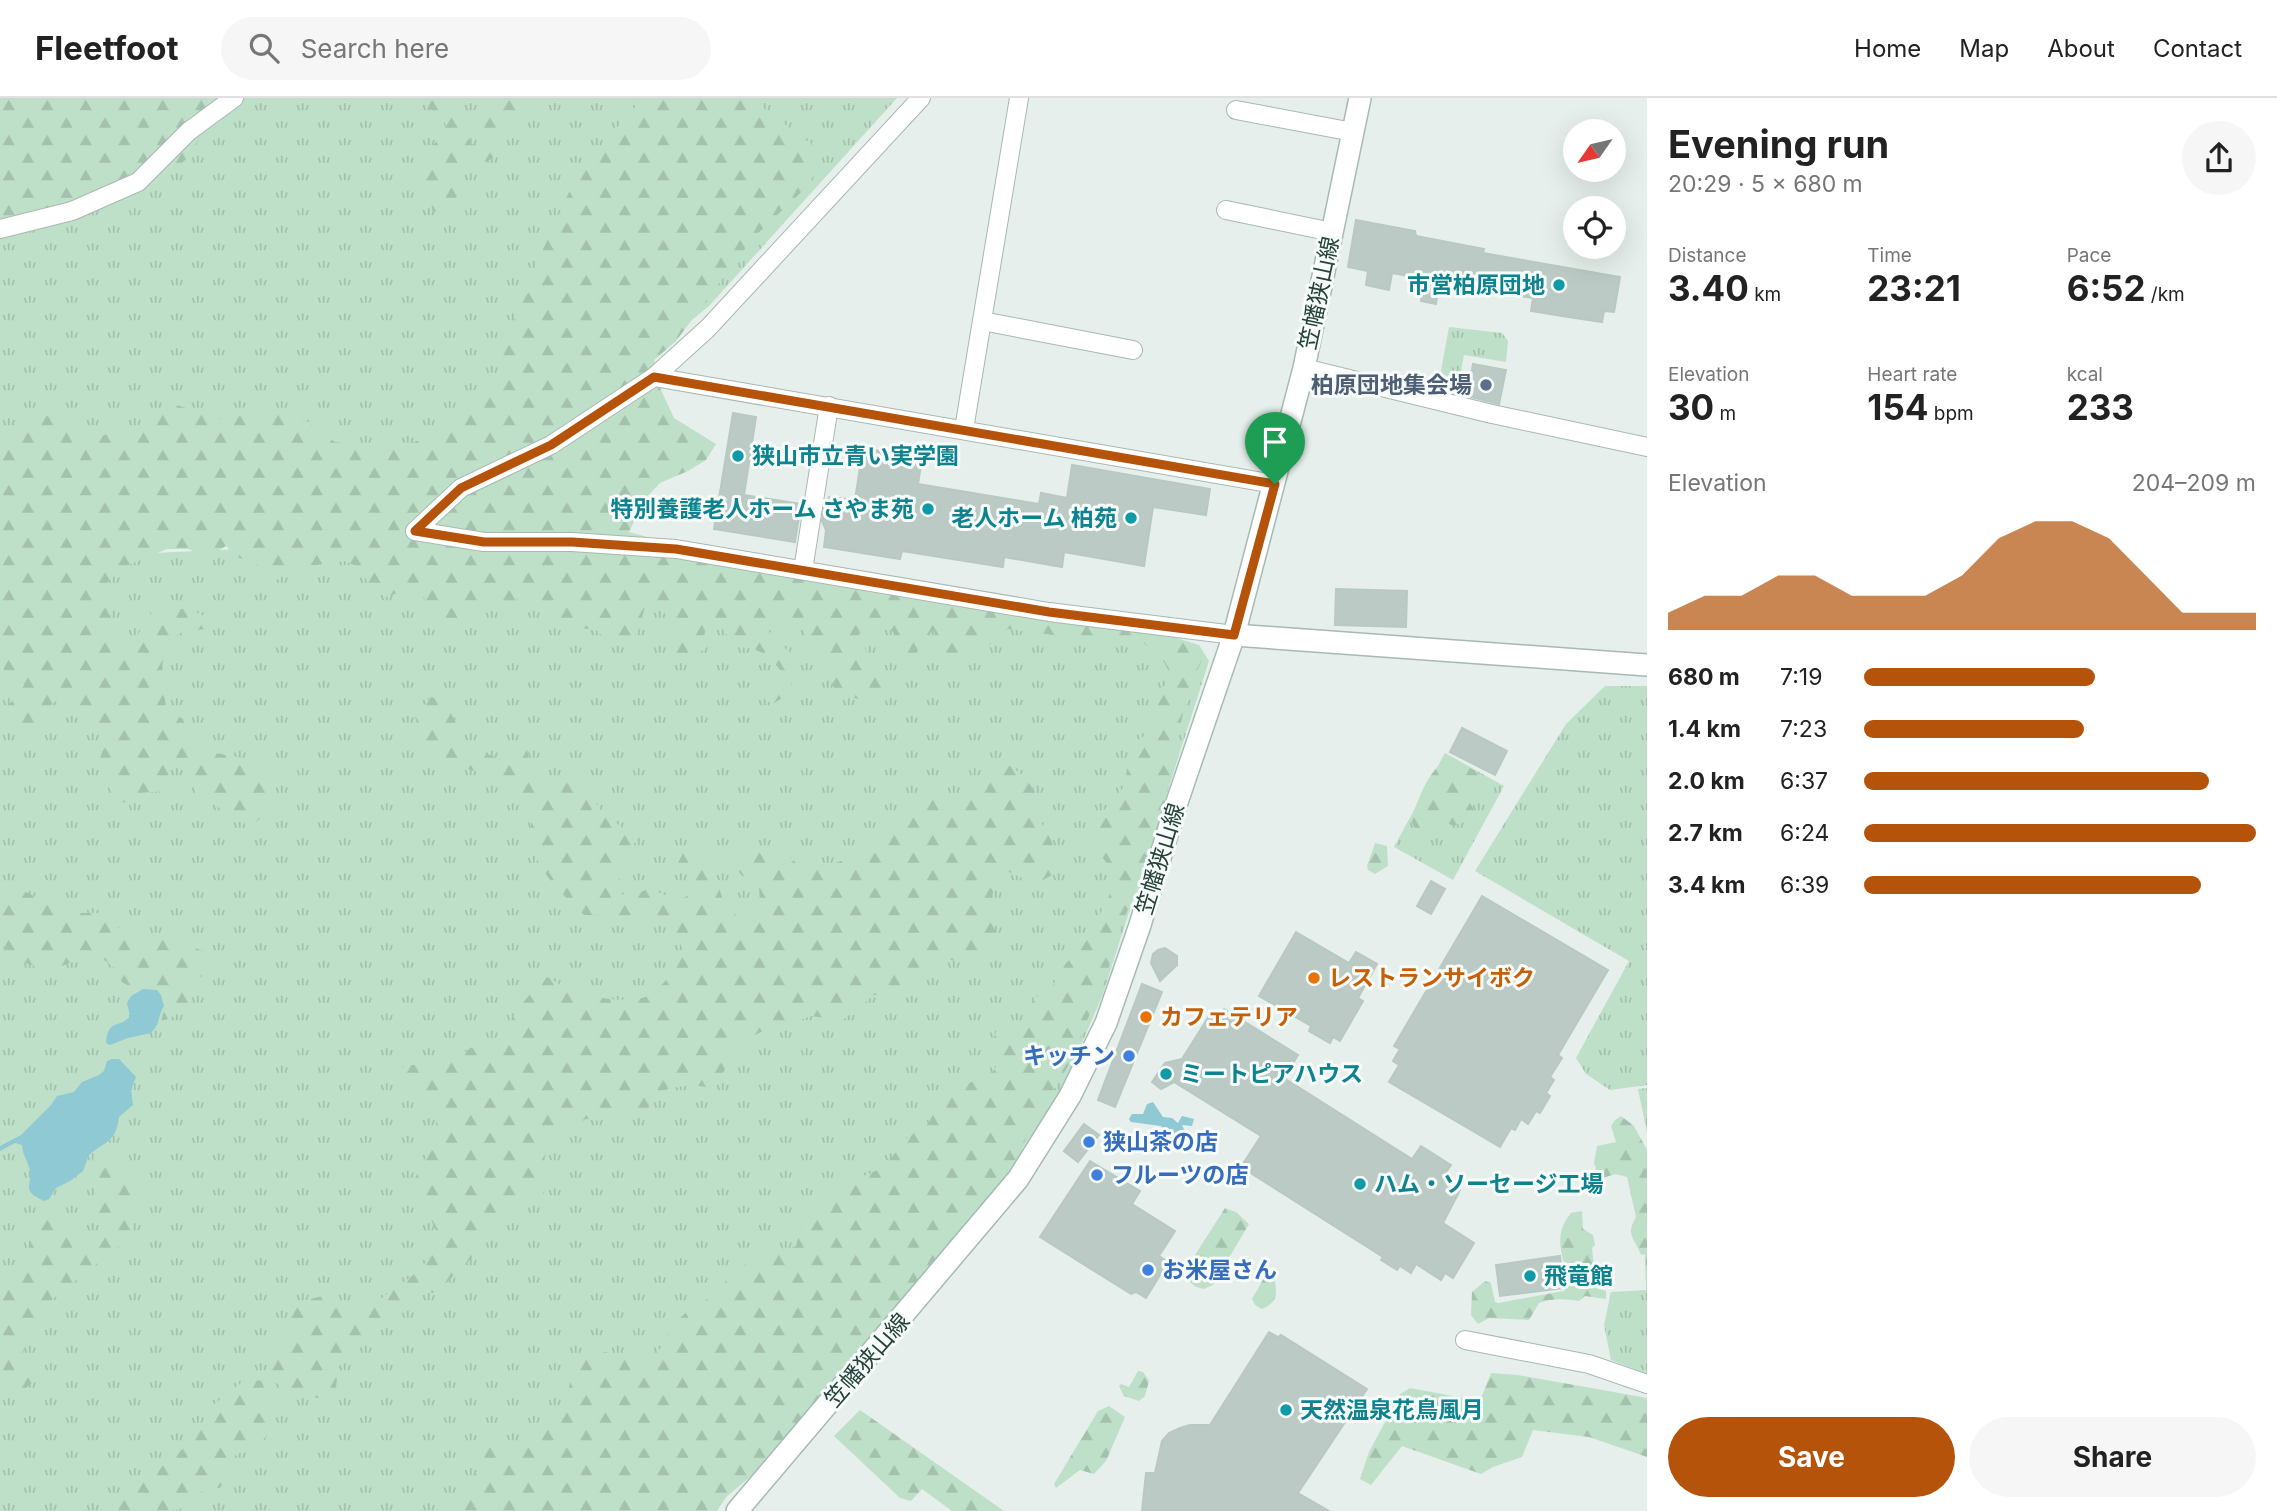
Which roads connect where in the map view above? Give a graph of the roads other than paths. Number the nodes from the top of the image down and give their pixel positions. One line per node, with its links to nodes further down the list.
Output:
1 (234, 98): 8 (street)
2 (921, 98): 13 (street)
3 (1019, 98): 10 (street)
4 (1360, 98): 6 (main road, 笠幡狭山線)
5 (1236, 110): 6 (street)
6 (1353, 132): 9 (main road, 笠幡狭山線)
7 (1226, 210): 9 (street)
8 (0, 229)
9 (1332, 232): 12 (main road, 笠幡狭山線)
10 (982, 321): 11 (street); 15 (street)
11 (1133, 350)
12 (1304, 368): 16 (street); 17 (main road, 笠幡狭山線)
13 (654, 377): 14 (street); 18 (street)
14 (829, 406): 15 (street); 18 (street)
15 (964, 429): 17 (street)
16 (1647, 447)
17 (1275, 484): 19 (main road, 笠幡狭山線)
18 (803, 570): 19 (street)
19 (1234, 635): 20 (main road); 23 (main road, 笠幡狭山線)
20 (1647, 664)
21 (1465, 1340): 22 (street)
22 (1647, 1384)
23 (737, 1511)

